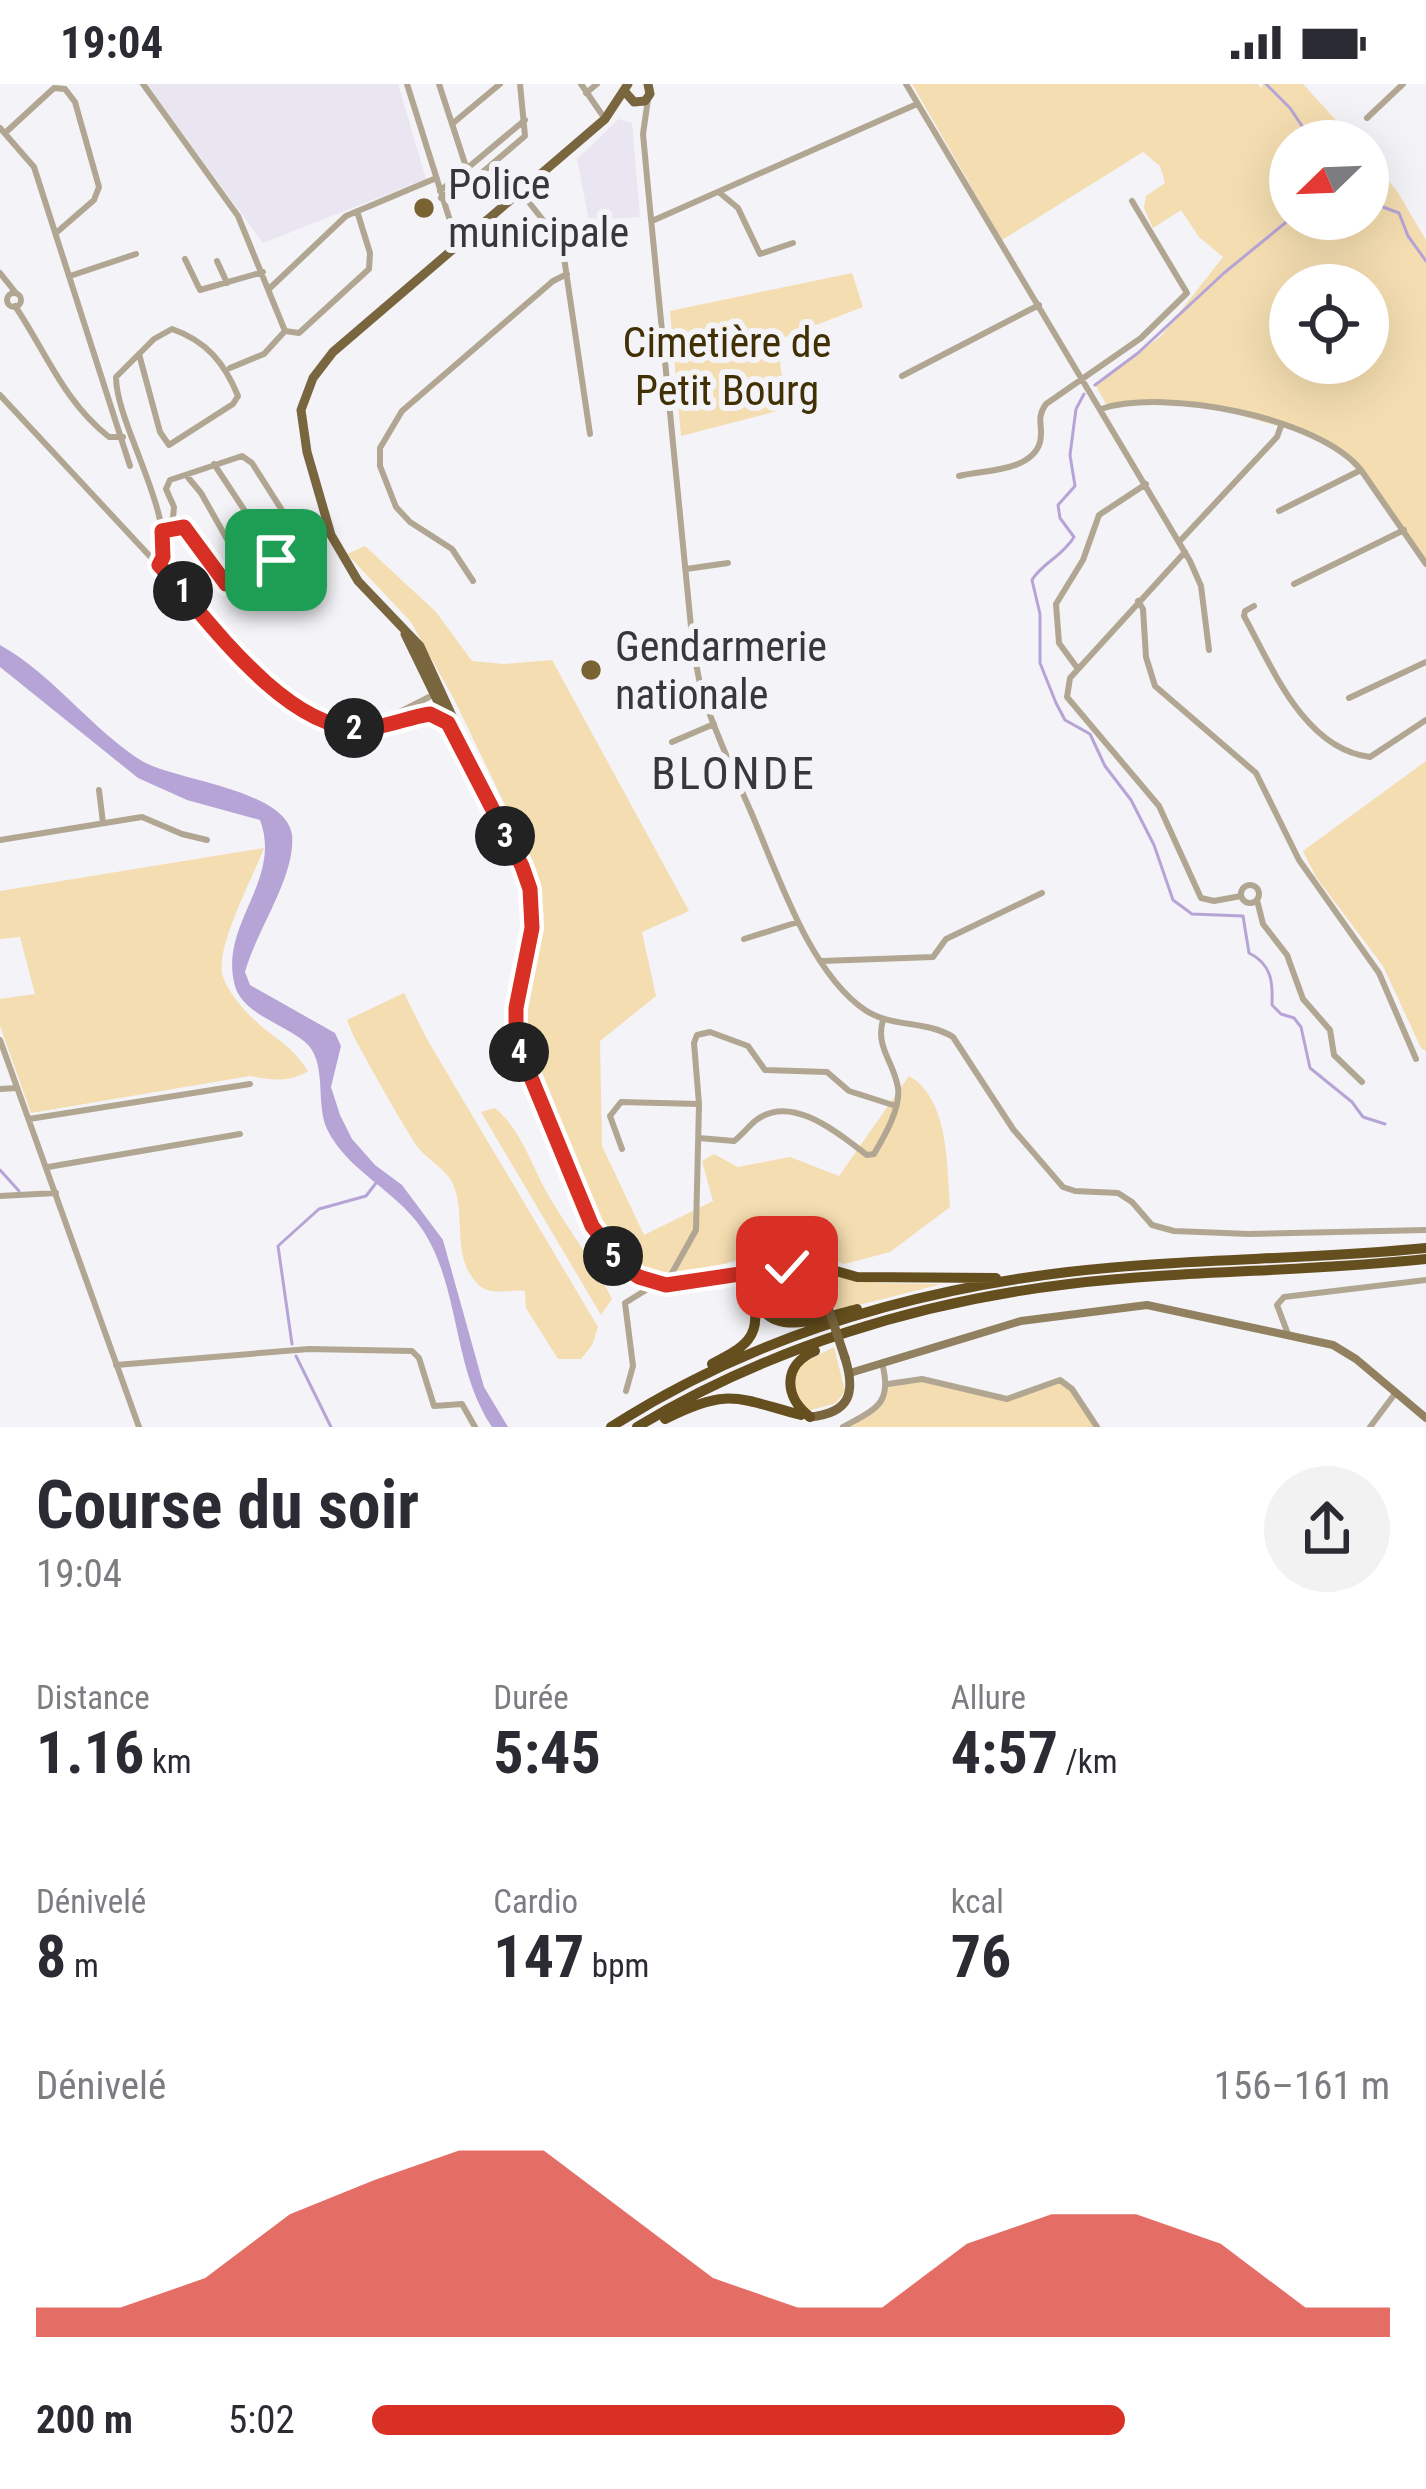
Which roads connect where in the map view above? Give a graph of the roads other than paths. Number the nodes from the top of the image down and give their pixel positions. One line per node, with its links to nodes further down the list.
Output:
1 (143, 84): 35 (street)
2 (407, 84): 22 (street)
3 (439, 84): 18 (street)
4 (500, 84): 18 (street)
5 (520, 84): 17 (street)
6 (580, 84): 12 (street)
7 (596, 84): 12 (street)
8 (906, 84): 14 (street)
9 (1403, 84): 15 (street)
10 (627, 88): 13 (main road); 16 (main road)
11 (649, 88): 13 (main road); 20 (street)
12 (586, 93): 16 (street)
13 (635, 103): 16 (main road); 20 (street)
14 (917, 104): 24 (street); 42 (street)
15 (1366, 118)
16 (605, 119): 23 (main road)
17 (525, 120): 21 (street); 21 (street)
18 (451, 125): 21 (street)
19 (2, 131): 29 (street); 29 (street)
20 (643, 134): 28 (street)
21 (466, 176): 25 (street)
22 (434, 178): 25 (street); 27 (street)
23 (520, 191): 31 (main road); 37 (street)
24 (720, 193): 28 (street); 30 (street)
25 (440, 195): 31 (street)
26 (1132, 201): 47 (street)
27 (357, 211): 40 (street); 43 (street)
28 (652, 221): 68 (street)
29 (56, 233): 38 (street)
30 (793, 243)
31 (458, 246): 77 (main road)
32 (136, 254): 38 (street)
33 (185, 259): 39 (street)
34 (217, 260): 39 (street)
35 (263, 272): 39 (street); 40 (street)
36 (0, 273): 41 (street)
37 (567, 274): 51 (street); 70 (street)
38 (70, 277): 52 (street)
39 (227, 283)
40 (270, 288): 43 (street)
41 (11, 303): 52 (street)
42 (1039, 305): 46 (street); 47 (street)
43 (285, 331): 45 (street)
44 (139, 354): 45 (street); 45 (street); 60 (street)
45 (228, 369)
46 (902, 376)
47 (1083, 378): 49 (street); 57 (street)
48 (0, 395): 65 (street)
49 (1101, 409): 50 (street); 58 (street)
50 (1282, 426): 55 (street); 62 (street)
51 (590, 434)
52 (123, 437): 54 (street)
53 (214, 464): 56 (street); 67 (street); 67 (street)
54 (130, 466)
55 (1361, 470): 59 (street); 61 (street)
56 (184, 474): 60 (street); 69 (street)
57 (959, 476)
58 (1147, 484): 62 (street); 76 (street)
59 (1279, 512)
60 (162, 530): 65 (street); 69 (street)
61 (1404, 530): 66 (street); 71 (street)
62 (1179, 542): 63 (street)
63 (1185, 552): 72 (street); 74 (street)
64 (728, 563): 68 (street)
65 (159, 565): 84 (street)
66 (1426, 565)
67 (276, 567): 69 (street)
68 (686, 569): 83 (street)
69 (249, 578)
70 (473, 580)
71 (1294, 584)
72 (1138, 601): 76 (street); 99 (street)
73 (1255, 606): 81 (street)
74 (1209, 650)
75 (1426, 662): 78 (street)
76 (1078, 669): 92 (street)
77 (437, 693): 79 (main road); 84 (street)
78 (1349, 698)
79 (443, 704): 80 (street); 82 (main road); 90 (main road)
80 (419, 716): 82 (main road); 84 (street)
81 (1426, 720)
82 (448, 723): 90 (main road)
83 (714, 724): 85 (street); 94 (street)
84 (369, 728)
85 (672, 742)
86 (98, 790): 87 (street)
87 (103, 823): 88 (street); 89 (street)
88 (0, 840)
89 (207, 840)
90 (513, 849): 121 (main road)
91 (1042, 892): 96 (street)
92 (1241, 896): 93 (street); 93 (street)
93 (1257, 900): 100 (street)
94 (798, 922): 95 (street); 96 (street)
95 (744, 939)
96 (822, 961): 97 (street)
97 (883, 1020): 105 (street); 113 (street)
98 (1, 1046): 102 (street)
99 (1416, 1059)
100 (1362, 1082)
101 (250, 1084): 106 (street)
102 (17, 1088): 103 (street); 106 (street)
103 (1, 1090)
104 (699, 1104): 105 (street); 108 (street); 109 (street)
105 (896, 1106): 108 (street)
106 (29, 1119): 110 (street)
107 (240, 1134): 110 (street)
108 (699, 1138): 121 (street)
109 (622, 1149)
110 (48, 1168): 111 (street)
111 (58, 1193): 112 (street); 127 (street)
112 (0, 1196)
113 (1426, 1230)
114 (1426, 1248): 118 (highway)
115 (1426, 1259): 124 (highway)
116 (768, 1269): 117 (main road); 123 (highway); 128 (main road, bridge)
117 (751, 1272): 119 (main road); 122 (highway)
118 (1029, 1278): 119 (highway); 123 (highway)
119 (719, 1279): 121 (main road); 122 (highway)
120 (1426, 1280): 125 (street)
121 (662, 1284): 130 (street)
122 (748, 1289): 134 (highway)
123 (920, 1298): 134 (highway)
124 (913, 1313): 132 (highway); 137 (highway)
125 (1288, 1334): 126 (street); 131 (street)
126 (882, 1363): 128 (street); 129 (street)
127 (116, 1365): 135 (street); 136 (street)
128 (850, 1373): 132 (main road)
129 (887, 1384): 139 (street); 140 (street)
130 (626, 1391)
131 (1394, 1395): 133 (street); 141 (street)
132 (810, 1417): 138 (highway)
133 (1426, 1418)
134 (613, 1425)
135 (139, 1427)
136 (475, 1427)
137 (638, 1427)
138 (649, 1427)
139 (843, 1427)
140 (1097, 1427)
141 (1370, 1427)

